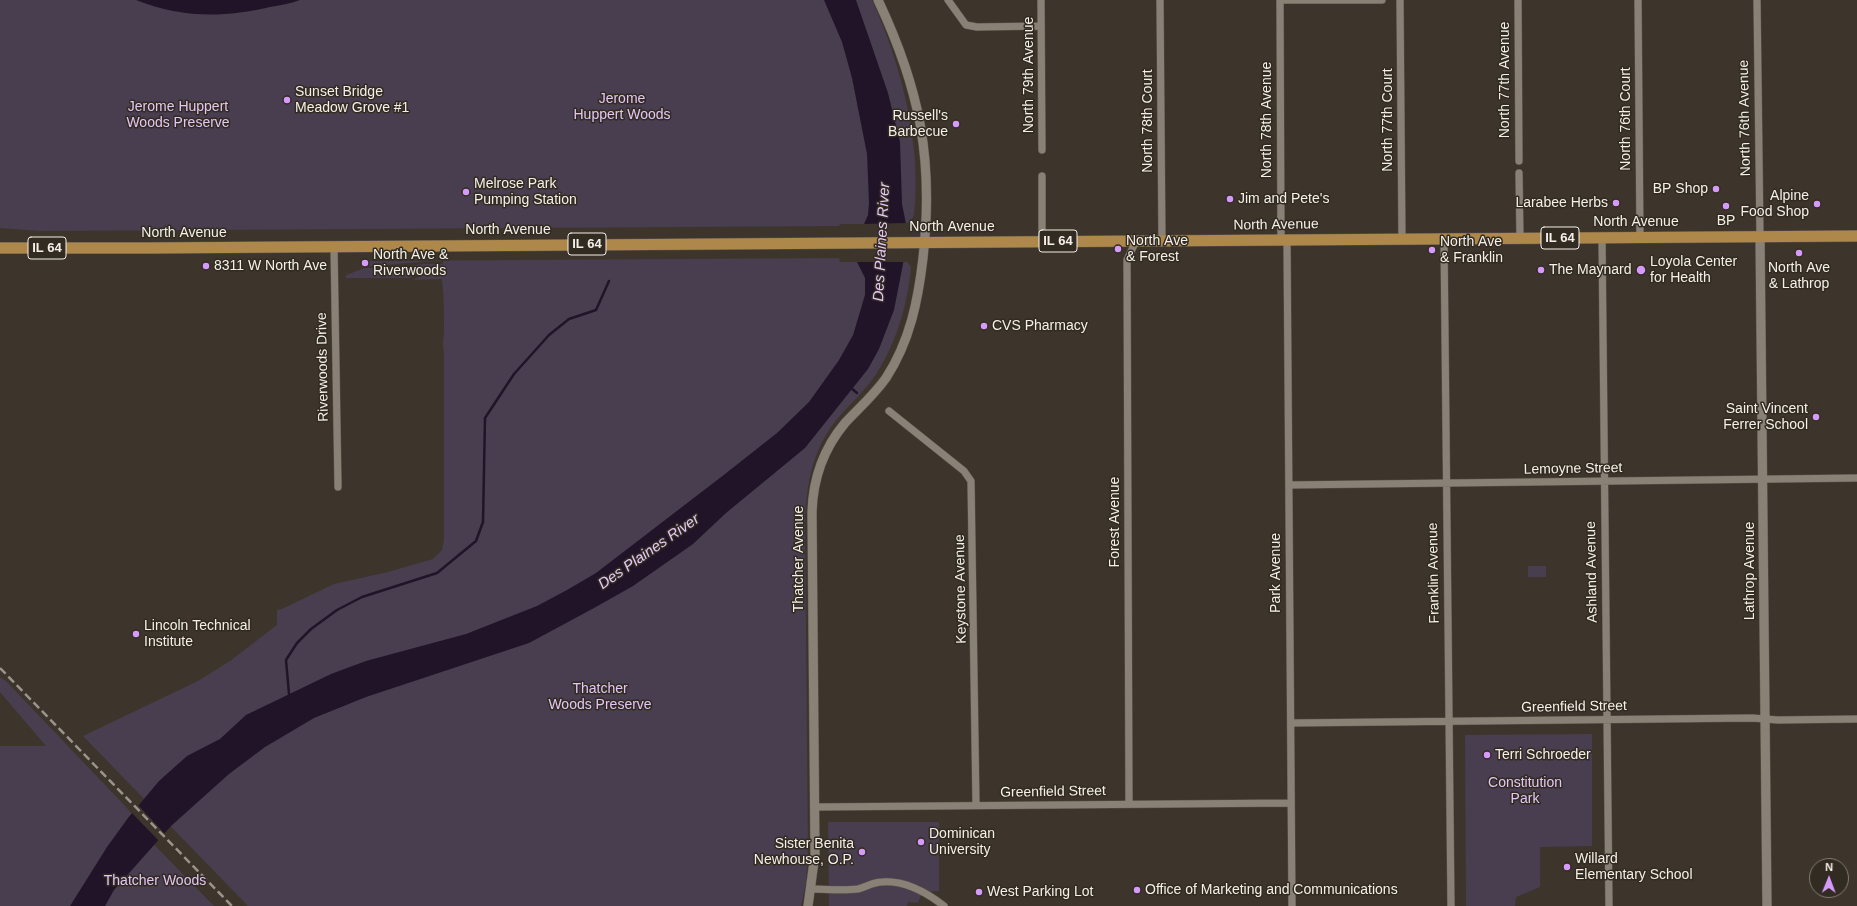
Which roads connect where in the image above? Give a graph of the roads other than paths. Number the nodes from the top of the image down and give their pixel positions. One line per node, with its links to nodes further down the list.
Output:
1 (878, 0): 27 (street, Thatcher Avenue)
2 (948, 0): 11 (street)
3 (1041, 0): 11 (street, North 79th Avenue)
4 (1160, 0): 26 (street, North 78th Court)
5 (1280, 0): 6 (street); 23 (street, North 78th Avenue)
6 (1382, 0)
7 (1400, 0): 21 (street, North 77th Court)
8 (1518, 0): 13 (street, North 77th Avenue)
9 (1638, 0): 18 (street, North 76th Court)
10 (1757, 0): 16 (street, North 76th Avenue)
11 (1041, 26): 12 (street, North 79th Avenue)
12 (1042, 150)
13 (1519, 161)
14 (1519, 173): 19 (street)
15 (1042, 176): 24 (street)
16 (1760, 236): 17 (main road, North Avenue / IL 64); 18 (main road, North Avenue / IL 64); 32 (street, Lathrop Avenue)
17 (1857, 236)
18 (1640, 237): 20 (main road, North Avenue / IL 64)
19 (1520, 238): 20 (main road, North Avenue / IL 64); 22 (main road, North Avenue / IL 64)
20 (1602, 238): 33 (street, Ashland Avenue)
21 (1402, 239): 22 (main road, North Avenue / IL 64); 23 (main road, North Avenue / IL 64)
22 (1444, 239): 34 (street, Franklin Avenue)
23 (1284, 240): 26 (main road, North Avenue / IL 64); 35 (street, Park Avenue)
24 (1042, 241): 25 (main road, North Avenue / IL 64); 27 (main road, North Avenue / IL 64)
25 (1136, 241): 26 (main road, North Avenue / IL 64); 43 (street, Forest Avenue)
26 (1162, 241)
27 (925, 242): 28 (main road, North Avenue / IL 64); 45 (street, Thatcher Avenue)
28 (334, 246): 29 (main road, North Avenue / IL 64); 36 (street, Riverwoods Drive)
29 (0, 248)
30 (888, 411): 44 (street, Keystone Avenue)
31 (1857, 478): 32 (street, Lemoyne Street)
32 (1763, 479): 33 (street, Lemoyne Street); 37 (street, Lathrop Avenue)
33 (1604, 481): 34 (street, Lemoyne Street); 39 (street, Ashland Avenue)
34 (1446, 483): 35 (street, Lemoyne Street); 40 (street, Franklin Avenue)
35 (1289, 485): 41 (street, Park Avenue)
36 (338, 487)
37 (1765, 719): 38 (street, Greenfield Street); 39 (street, Greenfield Street); 52 (street, Lathrop Avenue)
38 (1857, 719)
39 (1607, 720): 40 (street, Greenfield Street); 51 (street, Ashland Avenue)
40 (1449, 722): 41 (street, Greenfield Street); 50 (street, Franklin Avenue)
41 (1291, 723): 42 (street, Park Avenue)
42 (1291, 803): 43 (street, Greenfield Street); 49 (street, Park Avenue)
43 (1129, 804): 44 (street, Greenfield Street)
44 (976, 806): 45 (street, Greenfield Street)
45 (815, 807): 46 (street, Thatcher Avenue)
46 (811, 889): 47 (street, Thatcher Avenue); 48 (street)
47 (808, 906)
48 (944, 906)
49 (1292, 906)
50 (1451, 906)
51 (1609, 906)
52 (1767, 906)

